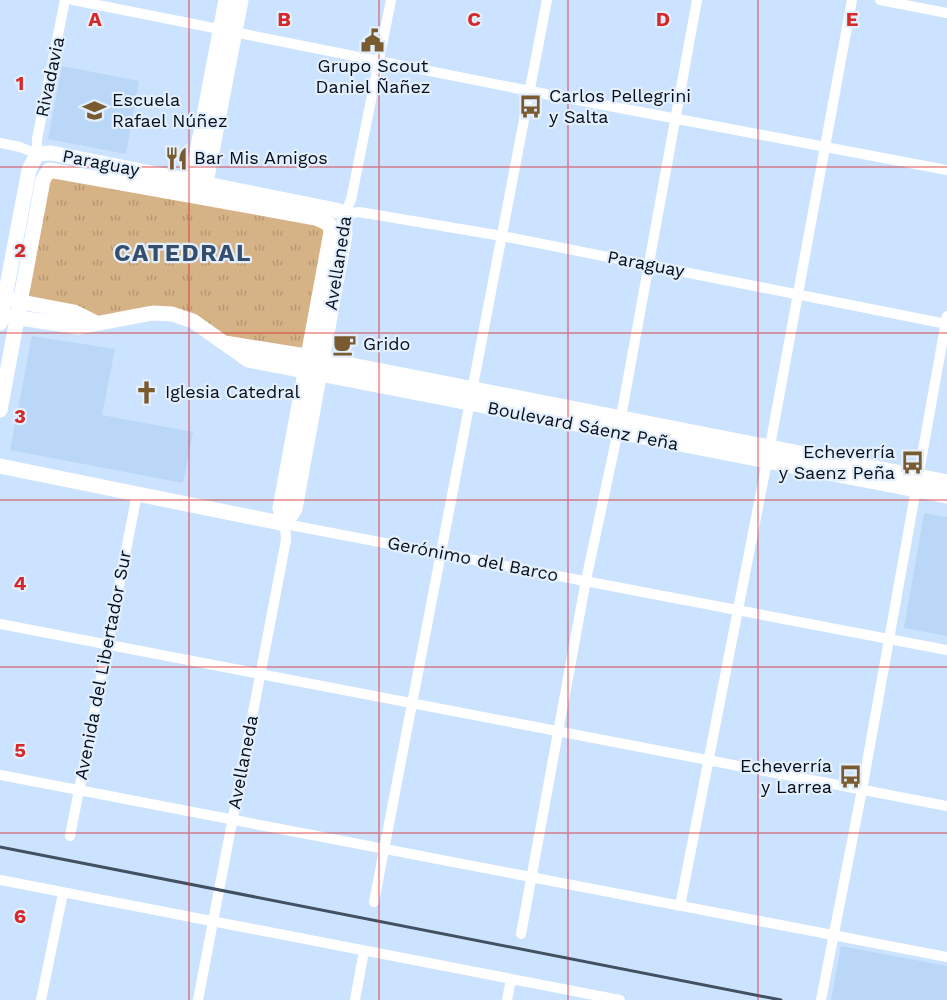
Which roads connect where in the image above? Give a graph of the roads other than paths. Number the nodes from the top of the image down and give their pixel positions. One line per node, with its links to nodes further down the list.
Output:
1 (65, 0): 17 (street, Rivadavia)
2 (73, 0): 11 (street)
3 (226, 0): 11 (main road)
4 (241, 0): 11 (main road)
5 (392, 0): 12 (street, Avellaneda)
6 (547, 0): 13 (street)
7 (697, 0): 14 (street)
8 (852, 0): 16 (street)
9 (880, 0): 10 (street)
10 (947, 13)
11 (228, 31): 12 (street); 20 (main road)
12 (380, 60): 13 (street); 21 (street, Avellaneda)
13 (530, 91): 14 (street); 23 (street)
14 (676, 117): 16 (street); 24 (street)
15 (0, 143): 17 (street, Paraguay)
16 (825, 146): 19 (street); 25 (street)
17 (37, 154): 18 (main road); 20 (main road, Paraguay); 26 (main road, Rivadavia)
18 (49, 170): 20 (main road, Paraguay); 26 (main road, Rivadavia)
19 (947, 170)
20 (198, 188): 21 (main road, Paraguay); 22 (main road, Paraguay)
21 (344, 214): 22 (main road); 23 (street, Paraguay); 32 (main road, Avellaneda)
22 (329, 224): 32 (main road, Avellaneda)
23 (502, 236): 24 (street, Paraguay); 34 (street)
24 (648, 265): 25 (street, Paraguay); 36 (street)
25 (797, 296): 29 (street, Paraguay); 37 (street)
26 (9, 300): 27 (main road, Rivadavia); 28 (main road, Rivadavia); 30 (main road)
27 (1, 319): 28 (main road, Boulevard Sáenz Peña)
28 (18, 319): 30 (main road, Boulevard Sáenz Peña); 35 (main road, Rivadavia)
29 (946, 321): 40 (street)
30 (94, 322): 31 (main road, Boulevard Sáenz Peña)
31 (224, 343): 32 (main road, Boulevard Sáenz Peña); 33 (main road, Boulevard Sáenz Peña)
32 (314, 358): 33 (main road, Avellaneda); 34 (main road, Boulevard Sáenz Peña)
33 (311, 374): 34 (main road, Boulevard Sáenz Peña); 43 (main road, Avellaneda)
34 (471, 397): 36 (main road, Boulevard Sáenz Peña); 44 (street)
35 (0, 410)
36 (620, 425): 37 (main road, Boulevard Sáenz Peña); 45 (street)
37 (768, 453): 40 (main road, Boulevard Sáenz Peña); 46 (street)
38 (0, 466): 41 (main road, Gerónimo del Barco)
39 (947, 482): 40 (main road, Boulevard Sáenz Peña)
40 (918, 483): 42 (main road, Boulevard Sáenz Peña); 48 (street)
41 (137, 494): 43 (main road, Gerónimo del Barco); 49 (street, Avenida del Libertador Sur)
42 (947, 496)
43 (285, 524): 44 (street, Gerónimo del Barco); 51 (street, Avellaneda)
44 (441, 552): 45 (street, Gerónimo del Barco); 52 (street)
45 (586, 580): 46 (street, Gerónimo del Barco); 53 (street)
46 (737, 610): 48 (street, Gerónimo del Barco); 54 (street)
47 (0, 624): 49 (street)
48 (890, 638): 50 (street, Gerónimo del Barco); 57 (street)
49 (107, 644): 51 (street); 56 (street, Avenida del Libertador Sur)
50 (947, 650)
51 (260, 674): 52 (street); 59 (street, Avellaneda)
52 (412, 703): 53 (street); 61 (street)
53 (558, 731): 54 (street); 62 (street)
54 (708, 760): 57 (street); 66 (street)
55 (0, 775): 56 (street)
56 (78, 790): 59 (street); 60 (street, Avenida del Libertador Sur)
57 (862, 790): 58 (street); 69 (street)
58 (947, 806)
59 (232, 820): 61 (street); 67 (street, Avellaneda)
60 (70, 836)
61 (384, 849): 62 (street); 65 (street)
62 (531, 877): 66 (street); 68 (street)
63 (0, 880): 64 (street)
64 (63, 892): 67 (street); 73 (street)
65 (374, 902)
66 (680, 906): 69 (street)
67 (213, 921): 70 (street); 74 (street, Avellaneda)
68 (521, 934)
69 (834, 936): 71 (street); 78 (street)
70 (364, 951): 72 (street); 75 (street)
71 (947, 957)
72 (511, 979): 76 (street); 77 (street)
73 (41, 1000)
74 (198, 1000)
75 (355, 1000)
76 (507, 1000)
77 (620, 1000)
78 (821, 1000)

